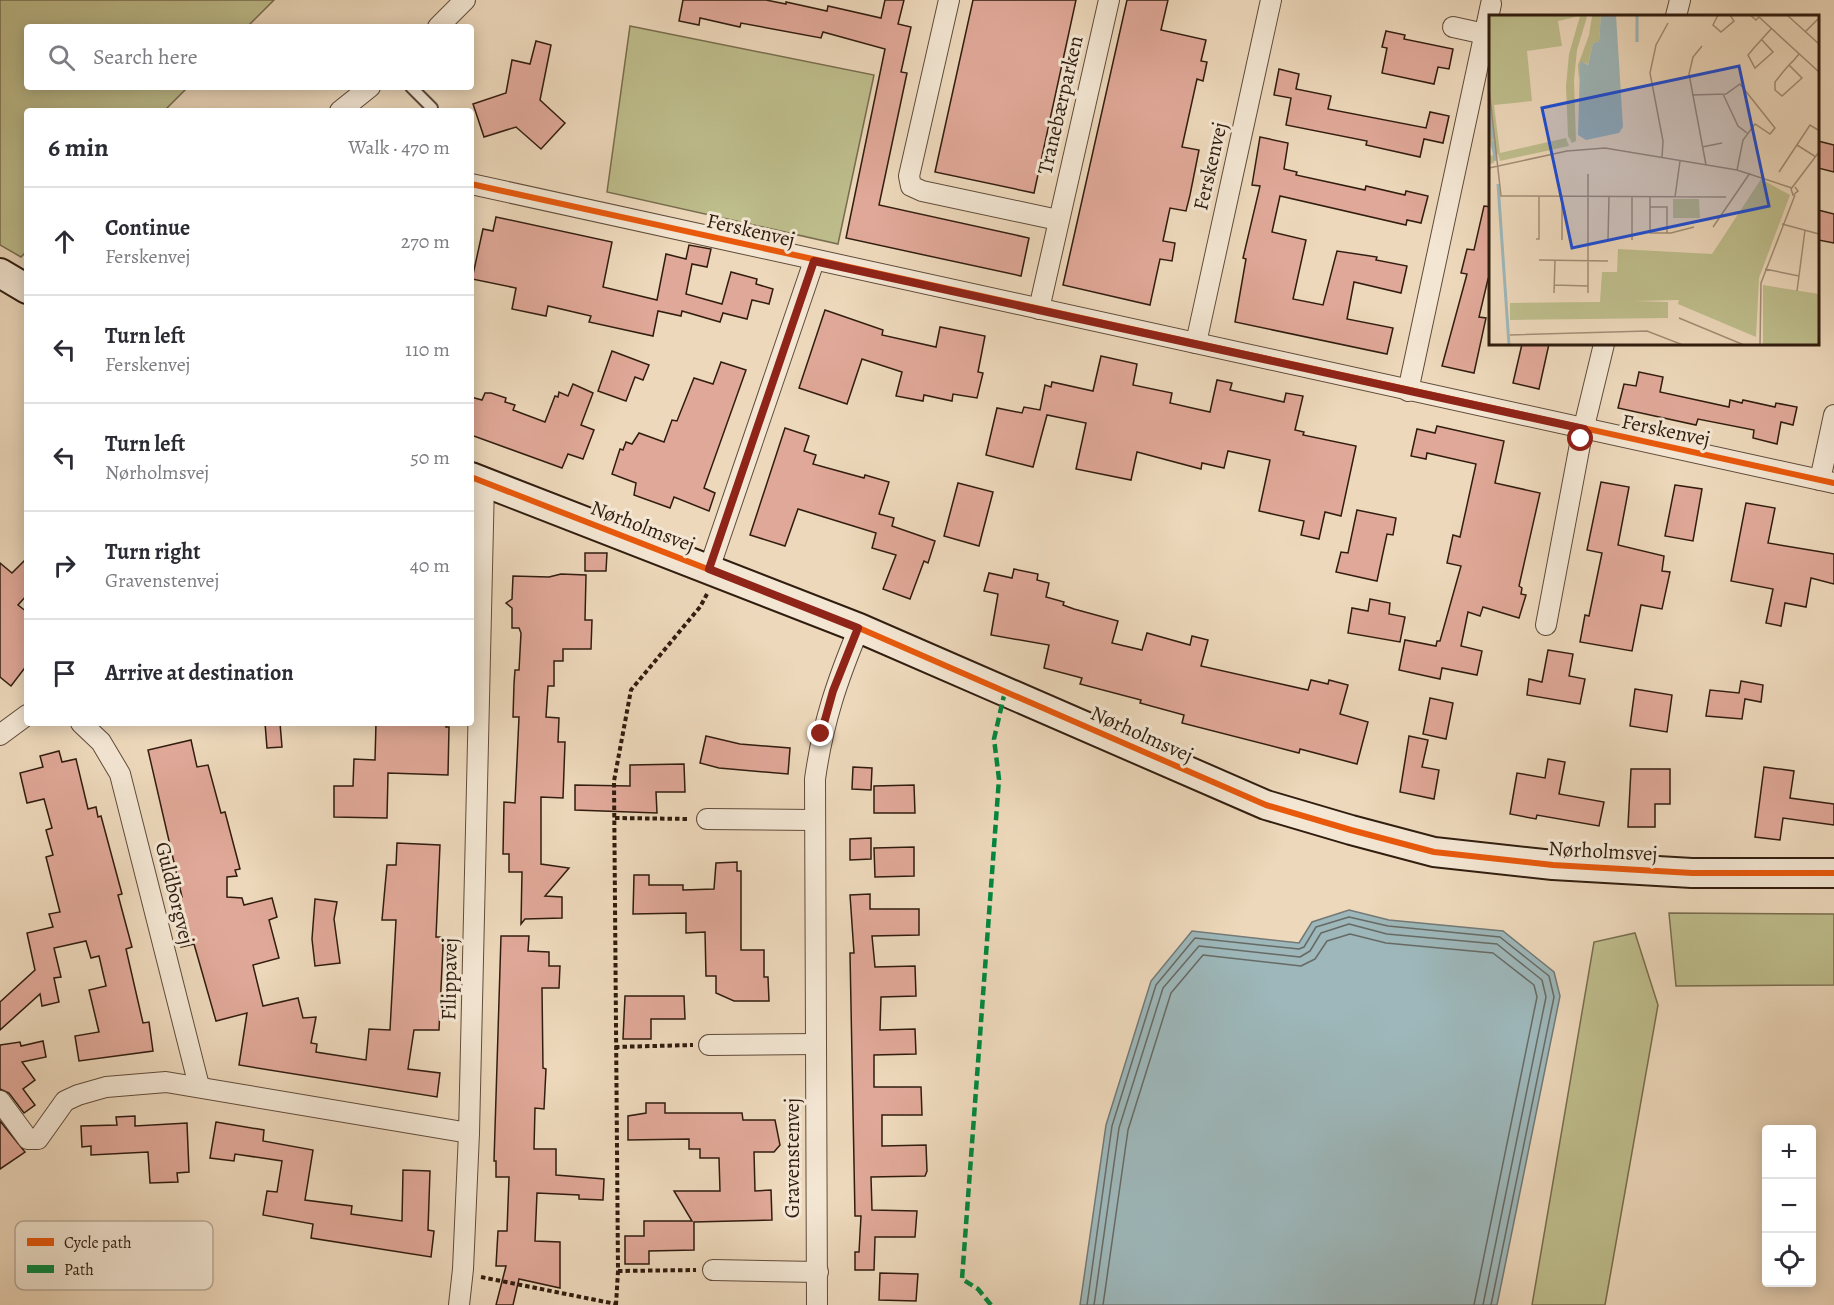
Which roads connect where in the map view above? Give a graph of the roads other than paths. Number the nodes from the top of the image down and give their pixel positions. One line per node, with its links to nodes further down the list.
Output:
1 (465, 0): 8 (street)
2 (949, 0): 16 (street)
3 (1109, 0): 16 (street, Tranebærparken)
4 (1271, 0): 21 (street, Ferskenvej)
5 (1680, 0): 7 (street)
6 (1491, 4): 10 (street)
7 (1676, 15)
8 (441, 24)
9 (1454, 27): 10 (street)
10 (1485, 34): 23 (street)
11 (366, 90): 13 (street)
12 (414, 90): 14 (lane)
13 (344, 108)
14 (432, 108)
15 (474, 185): 17 (street, Ferskenvej)
16 (1058, 220): 20 (street, Tranebærparken)
17 (814, 261): 20 (street, Ferskenvej); 28 (street, Ferskenvej)
18 (0, 273): 19 (street)
19 (24, 287)
20 (1039, 309): 21 (street, Ferskenvej)
21 (1196, 343): 23 (street, Ferskenvej)
22 (1604, 345): 25 (street)
23 (1408, 391): 25 (street, Ferskenvej)
24 (1834, 415): 27 (street, Ferskenvej)
25 (1584, 429): 27 (street, Ferskenvej); 29 (street)
26 (478, 479): 28 (street, Nørholmsvej); 31 (street, Filippavej)
27 (1827, 482)
28 (709, 569): 30 (street, Nørholmsvej)
29 (1546, 626)
30 (858, 628): 36 (street, Gravenstenvej); 37 (street, Nørholmsvej)
31 (476, 653): 42 (street, Filippavej)
32 (24, 717): 34 (street)
33 (84, 726): 40 (street, Guldborgvej)
34 (0, 735)
35 (707, 819): 36 (street)
36 (813, 820): 38 (street, Gravenstenvej)
37 (1834, 873)
38 (816, 1044): 39 (street); 44 (street, Gravenstenvej)
39 (709, 1045)
40 (199, 1086): 41 (street); 42 (street)
41 (0, 1101)
42 (469, 1133): 45 (street, Filippavej)
43 (713, 1270): 44 (street)
44 (818, 1272): 46 (street, Gravenstenvej)
45 (459, 1305)
46 (817, 1305)

